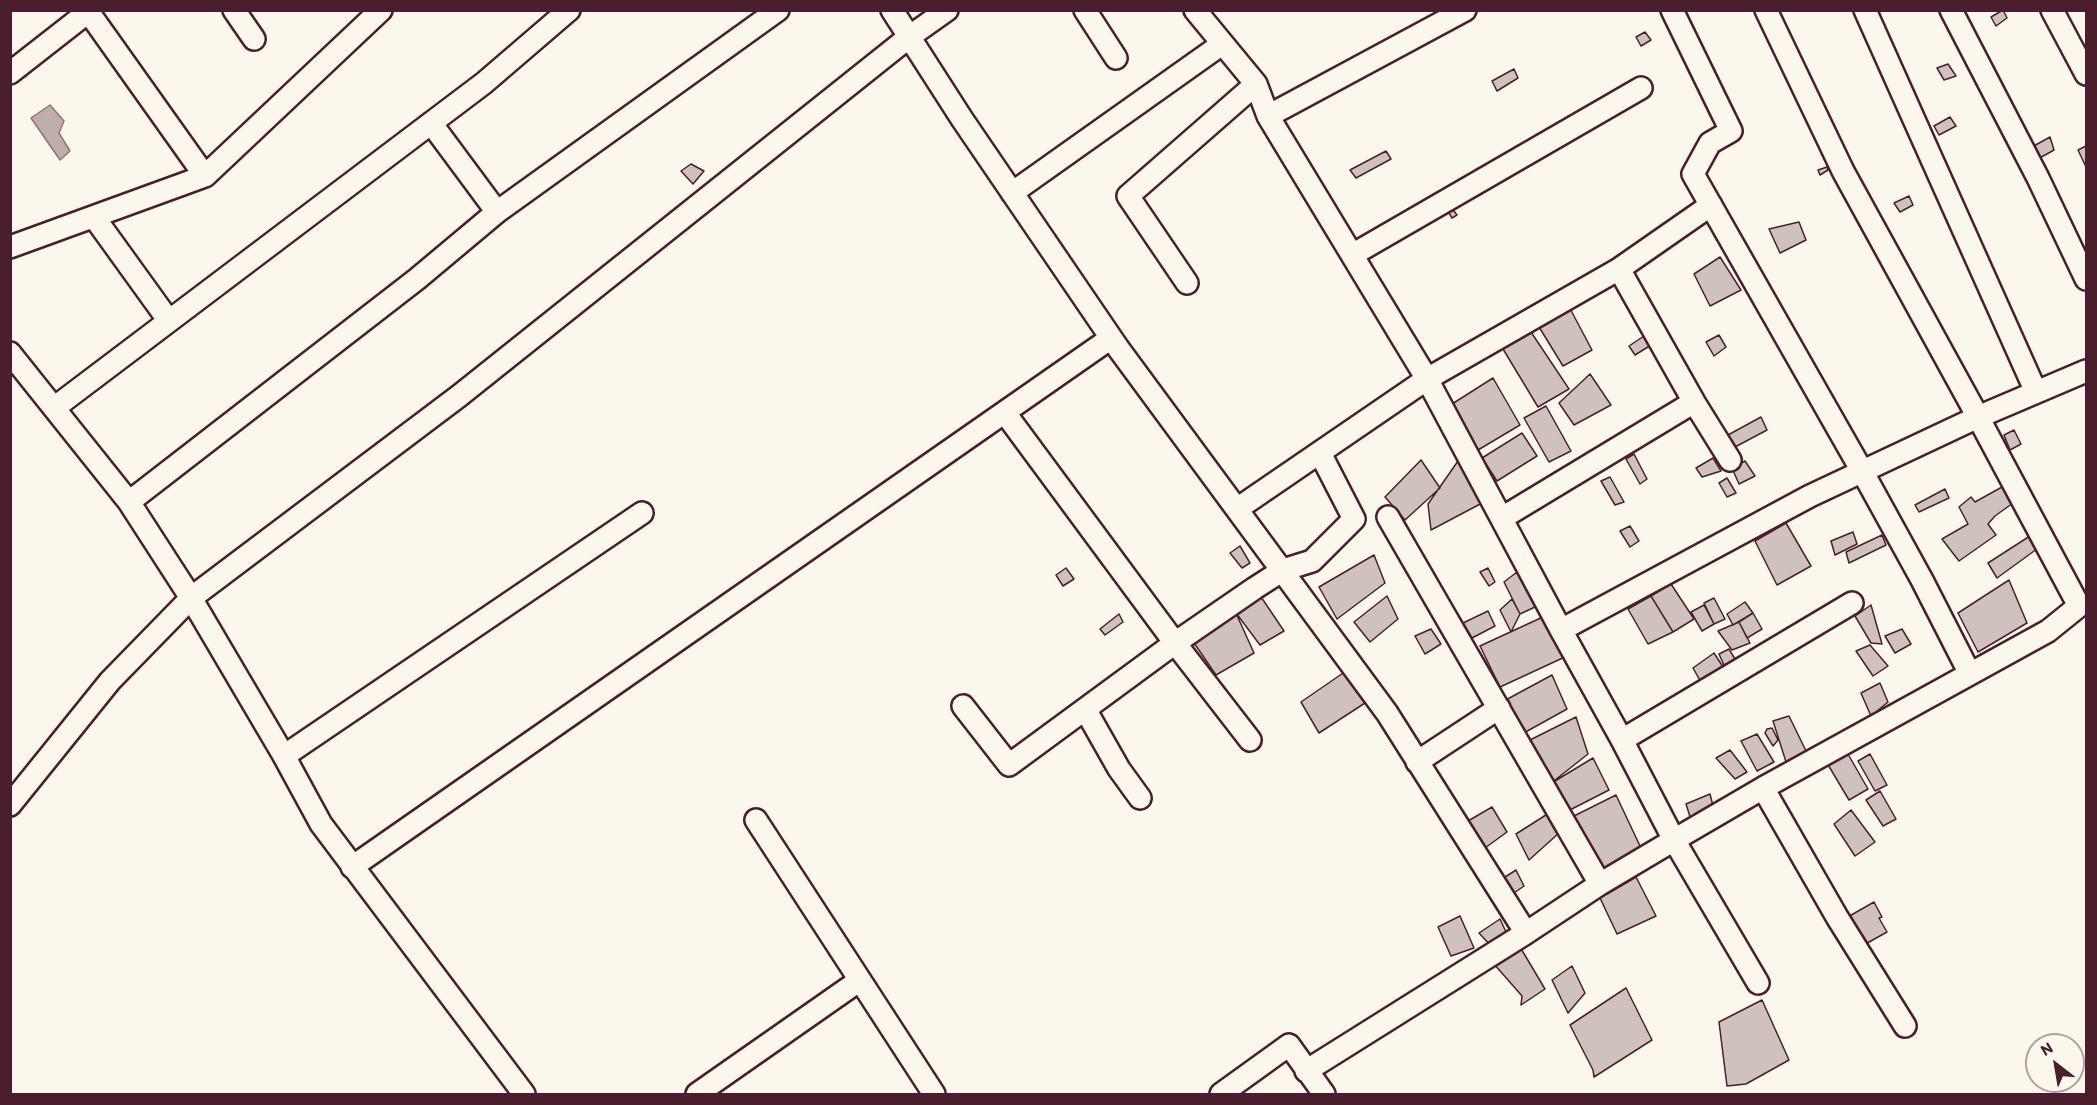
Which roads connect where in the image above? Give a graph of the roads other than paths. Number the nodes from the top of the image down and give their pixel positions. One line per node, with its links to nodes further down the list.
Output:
1 (234, 10): 17 (street)
2 (381, 10): 26 (street)
3 (569, 10): 25 (street)
4 (778, 10): 29 (street)
5 (892, 10): 16 (street)
6 (947, 10): 16 (street)
7 (1085, 10): 19 (street)
8 (1195, 10): 18 (street)
9 (1465, 10): 24 (street)
10 (1672, 10): 28 (street)
11 (1766, 10): 45 (street)
12 (1865, 10): 41 (street)
13 (1951, 10): 34 (street)
14 (2052, 10): 20 (street)
15 (88, 11): 21 (street); 26 (street)
16 (909, 37): 27 (street); 55 (street)
17 (254, 39)
18 (1222, 44): 22 (street); 27 (street)
19 (1116, 58)
20 (2085, 67)
21 (10, 73)
22 (1256, 84): 24 (street); 35 (street)
23 (1641, 88): 32 (street)
24 (1268, 116): 32 (street)
25 (431, 123): 29 (street); 36 (street)
26 (205, 176): 30 (street)
27 (1012, 193): 37 (street)
28 (1711, 205): 33 (street); 48 (street)
29 (497, 212): 49 (street)
30 (94, 217): 31 (street); 36 (street)
31 (10, 247)
32 (1352, 255): 40 (street)
33 (1619, 269): 40 (street); 42 (street)
34 (2086, 279)
35 (1187, 283)
36 (169, 321): 43 (street)
37 (1111, 338): 44 (street); 50 (street)
38 (10, 353): 43 (street)
39 (2086, 371): 41 (street)
40 (1427, 379): 46 (street); 53 (street)
41 (2036, 392): 45 (street)
42 (1694, 402): 47 (street); 53 (street)
43 (54, 408): 49 (street)
44 (1005, 413): 58 (street); 72 (street)
45 (1978, 417): 48 (street); 59 (street)
46 (1320, 453): 50 (street); 54 (street)
47 (1730, 460)
48 (1863, 471): 57 (street); 59 (street)
49 (129, 502): 55 (street)
50 (1237, 509): 54 (street)
51 (642, 513): 65 (street)
52 (1388, 517): 61 (street)
53 (1502, 518): 57 (street)
54 (1283, 570): 58 (street); 66 (street)
55 (191, 598): 65 (street); 69 (street)
56 (1852, 603): 64 (street)
57 (1561, 630): 64 (street)
58 (1175, 643): 62 (street); 63 (street)
59 (1970, 674): 67 (street)
60 (963, 706): 62 (street)
61 (1499, 708): 66 (street); 73 (street)
62 (1085, 709): 68 (street)
63 (1250, 740)
64 (1622, 740): 71 (street)
65 (284, 756): 72 (street)
66 (1417, 762): 74 (street)
67 (1763, 788): 71 (street); 77 (street)
68 (1140, 798)
69 (10, 805)
70 (756, 820): 75 (street)
71 (1674, 840): 73 (street); 76 (street)
72 (352, 867): 79 (street)
73 (1600, 884): 74 (street)
74 (1526, 933): 78 (street)
75 (860, 980): 80 (street); 81 (street)
76 (1758, 983)
77 (1905, 1026)
78 (1306, 1071): 82 (street); 83 (street)
79 (524, 1095)
80 (697, 1095)
81 (934, 1095)
82 (1221, 1095)
83 (1324, 1095)

